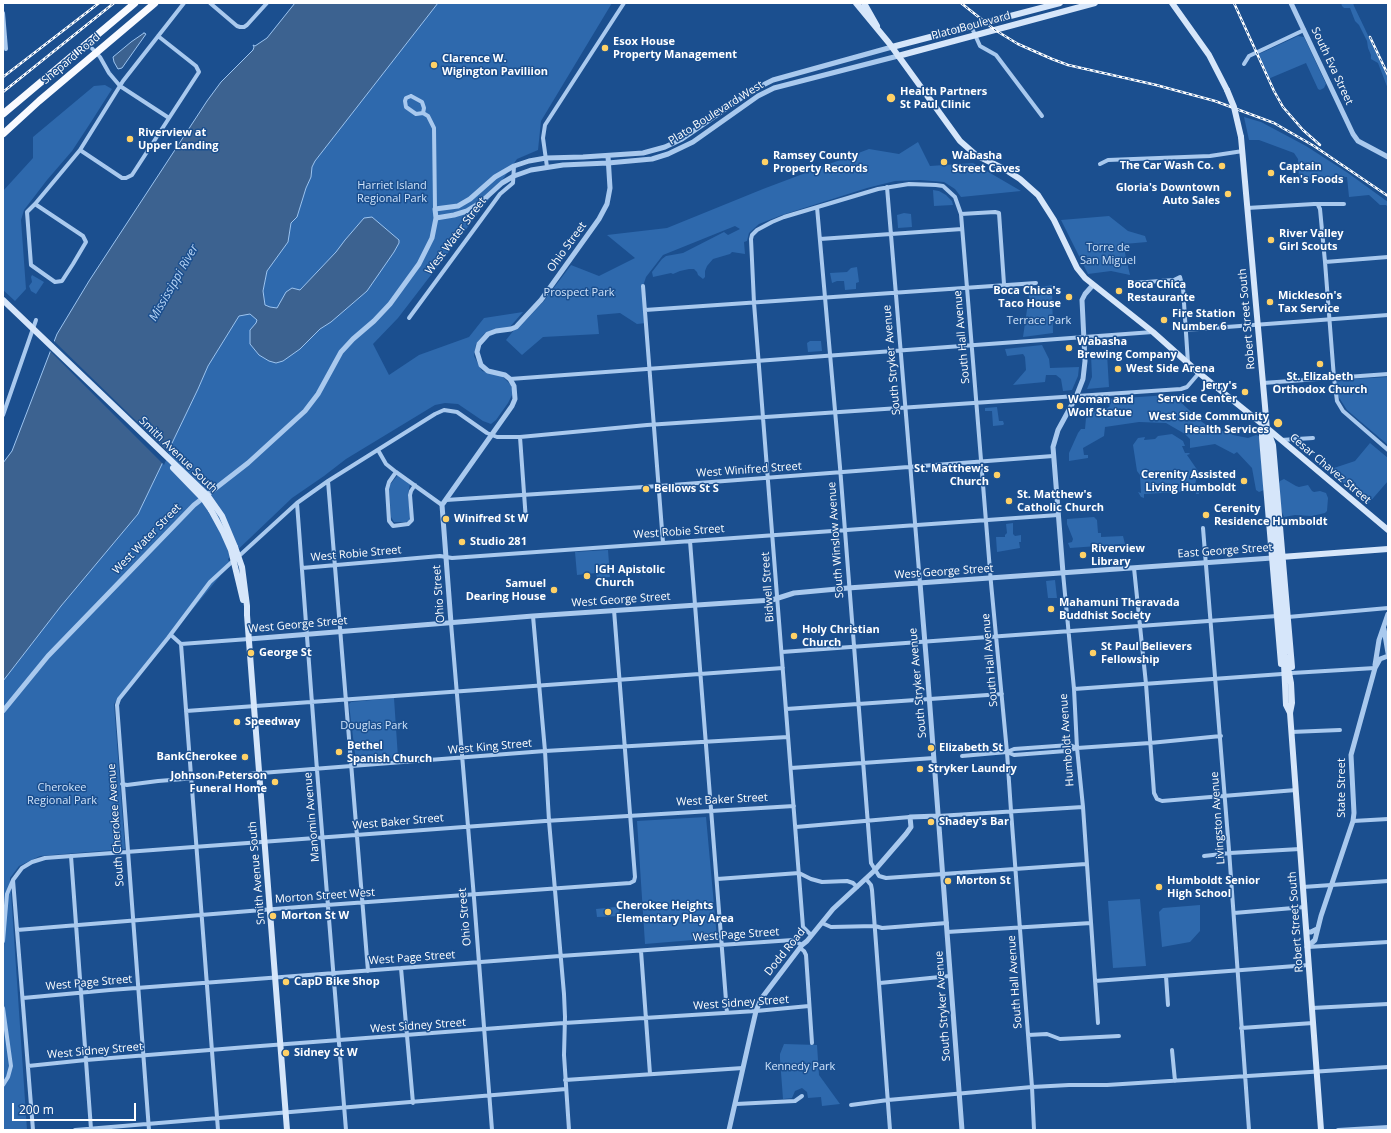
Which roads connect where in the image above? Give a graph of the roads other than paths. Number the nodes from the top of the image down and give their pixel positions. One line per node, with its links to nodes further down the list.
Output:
1 (135, 3): 19 (highway, Shepard Road)
2 (155, 3): 22 (highway, Shepard Road)
3 (184, 3): 18 (street)
4 (210, 3): 5 (street)
5 (267, 3)
6 (624, 3): 35 (street)
7 (856, 3): 15 (main road)
8 (864, 3): 15 (main road)
9 (1060, 3): 14 (main road, Plato Boulevard)
10 (1093, 3): 17 (main road, Plato Boulevard)
11 (1172, 3): 32 (main road, Robert Street South, bridge)
12 (1291, 3): 16 (street, South Eva Street)
13 (3, 13): 21 (street)
14 (971, 26): 17 (street); 20 (main road, Plato Boulevard)
15 (879, 30): 20 (main road, Cesar Chavez Street)
16 (1304, 30): 24 (street); 34 (street, South Eva Street)
17 (975, 35): 23 (main road, Plato Boulevard); 28 (street)
18 (158, 36): 25 (street); 29 (street)
19 (87, 43): 22 (street); 27 (highway, Shepard Road)
20 (892, 47): 23 (main road, Cesar Chavez Street); 33 (street, Plato Boulevard West)
21 (6, 49)
22 (96, 52): 25 (street); 30 (highway, Shepard Road)
23 (898, 56): 36 (street, Plato Boulevard West); 59 (main road, Cesar Chavez Street)
24 (1244, 64)
25 (120, 86): 29 (street); 31 (street)
26 (423, 113): 26 (street); 47 (street)
27 (3, 114)
28 (1042, 116)
29 (169, 118): 31 (street)
30 (3, 134)
31 (80, 150): 42 (street)
32 (1243, 151): 37 (street); 46 (main road, Robert Street South)
33 (608, 156): 35 (street, Plato Boulevard West); 36 (street, Ohio Street)
34 (1388, 157)
35 (546, 158): 38 (street, Plato Boulevard West); 39 (street)
36 (608, 163): 39 (street, Plato Boulevard West); 83 (street, Ohio Street)
37 (1100, 164)
38 (514, 166): 40 (street); 47 (street, Plato Boulevard West)
39 (547, 167): 40 (street, Plato Boulevard West)
40 (514, 176): 49 (street, Plato Boulevard West); 67 (street, West Water Street)
41 (887, 187): 45 (street); 48 (street, South Hall Avenue); 51 (street, South Stryker Avenue)
42 (35, 204): 42 (street)
43 (1344, 204): 44 (street)
44 (1318, 205): 46 (street); 54 (street)
45 (817, 207): 52 (street, South Winslow Avenue); 64 (street, Bidwell Street)
46 (1247, 208): 70 (main road, Robert Street South)
47 (435, 209): 49 (street, West Water Street)
48 (961, 214): 50 (street, South Hall Avenue); 57 (street)
49 (436, 218): 177 (street, West Water Street)
50 (962, 229): 51 (street); 60 (street, South Hall Avenue)
51 (891, 234): 52 (street); 61 (street, South Stryker Avenue)
52 (820, 239): 62 (street, South Winslow Avenue)
53 (1388, 257): 54 (street)
54 (1325, 262): 69 (street)
55 (1036, 282): 57 (street)
56 (1133, 283): 71 (street)
57 (1004, 284): 60 (street)
58 (643, 286): 65 (street)
59 (1093, 286): 72 (main road, Cesar Chavez Street); 73 (street, Humboldt Avenue)
60 (967, 287): 61 (street); 74 (street, South Hall Avenue)
61 (896, 292): 62 (street); 75 (street, South Stryker Avenue)
62 (825, 298): 64 (street); 76 (street, South Winslow Avenue)
63 (3, 300): 124 (main road, Smith Avenue South, bridge)
64 (754, 303): 65 (street); 77 (street, Bidwell Street)
65 (645, 310): 79 (street)
66 (1388, 315): 69 (street)
67 (409, 318)
68 (36, 320): 89 (street)
69 (1329, 320): 70 (street); 82 (street)
70 (1257, 325): 71 (street); 84 (main road, Robert Street South)
71 (1186, 330): 78 (street)
72 (1153, 332): 73 (street); 78 (main road, Cesar Chavez Street)
73 (1084, 337): 74 (street); 85 (street, Humboldt Avenue)
74 (973, 345): 75 (street); 86 (street, South Hall Avenue)
75 (901, 350): 76 (street); 87 (street, South Stryker Avenue)
76 (830, 356): 77 (street); 88 (street, South Winslow Avenue)
77 (759, 361): 79 (street); 90 (street, Bidwell Street)
78 (1188, 363): 80 (main road, Cesar Chavez Street)
79 (650, 369): 83 (street); 91 (street)
80 (1199, 373): 85 (street); 92 (main road, Cesar Chavez Street)
81 (1388, 374): 82 (street)
82 (1334, 378): 84 (street); 98 (street)
83 (510, 379): 93 (street)
84 (1263, 383): 92 (main road, Robert Street South)
85 (1076, 396): 86 (street); 99 (street, Humboldt Avenue)
86 (977, 403): 87 (street); 100 (street, South Hall Avenue)
87 (905, 408): 88 (street); 101 (street, South Stryker Avenue)
88 (835, 412): 90 (street); 103 (street, South Winslow Avenue)
89 (3, 415)
90 (763, 417): 91 (street); 104 (street, Bidwell Street)
91 (654, 424): 94 (street); 107 (street)
92 (1267, 428): 96 (main road, Cesar Chavez Street); 123 (main road); 126 (main road); 165 (main road, Robert Street South)
93 (490, 435): 94 (street); 97 (street, South Cherokee Avenue); 109 (street)
94 (520, 437): 108 (street)
95 (1312, 438): 96 (street)
96 (1281, 440): 118 (main road, Cesar Chavez Street)
97 (378, 450): 102 (street); 105 (street, South Cherokee Avenue)
98 (1388, 450)
99 (1053, 456): 100 (street, West Winifred Street); 112 (street, Humboldt Avenue)
100 (981, 462): 101 (street, West Winifred Street); 114 (street, South Hall Avenue)
101 (910, 467): 103 (street, West Winifred Street); 115 (street, South Stryker Avenue)
102 (396, 472): 106 (street); 106 (street)
103 (840, 472): 104 (street, West Winifred Street); 117 (street, South Winslow Avenue)
104 (768, 477): 107 (street, West Winifred Street); 119 (street, Bidwell Street)
105 (328, 481): 110 (street, South Cherokee Avenue); 128 (street)
106 (415, 485): 111 (street)
107 (658, 486): 108 (street, West Winifred Street); 121 (street)
108 (524, 494): 109 (street, West Winifred Street); 113 (street)
109 (446, 500): 111 (street)
110 (297, 503): 124 (street, South Cherokee Avenue); 129 (street, Manomin Avenue)
111 (442, 505): 125 (street, Ohio Street)
112 (1058, 515): 114 (street, West Robie Street); 131 (street, Humboldt Avenue)
113 (526, 520)
114 (986, 520): 115 (street, West Robie Street); 132 (street, South Hall Avenue)
115 (915, 525): 117 (street, West Robie Street); 133 (street, South Stryker Avenue)
116 (1203, 528): 127 (street, Livingston Avenue)
117 (844, 530): 119 (street, West Robie Street); 134 (street, South Winslow Avenue)
118 (1388, 530)
119 (772, 535): 120 (street, West Robie Street); 135 (street, Bidwell Street)
120 (690, 541): 121 (street, West Robie Street); 136 (street)
121 (663, 543): 125 (street, West Robie Street)
122 (1388, 550): 123 (main road, East George Street)
123 (1282, 557): 126 (main road, East George Street, bridge); 142 (main road)
124 (236, 558): 150 (street, South Cherokee Avenue); 152 (main road, Smith Avenue South)
125 (446, 558): 128 (street, West Robie Street); 144 (street, Ohio Street)
126 (1272, 558): 127 (street, East George Street); 141 (main road)
127 (1206, 563): 130 (street, East George Street); 143 (street, Livingston Avenue)
128 (335, 565): 129 (street, West Robie Street); 147 (street)
129 (302, 568): 149 (street, Manomin Avenue)
130 (1134, 568): 131 (street, East George Street); 145 (street)
131 (1063, 573): 132 (street, West George Street); 148 (street, Humboldt Avenue)
132 (991, 578): 133 (street, West George Street); 151 (street, South Hall Avenue)
133 (920, 583): 134 (street, West George Street); 153 (street, South Stryker Avenue)
134 (848, 588): 135 (street, West George Street); 155 (street, South Winslow Avenue)
135 (777, 598): 136 (street, West George Street); 156 (street, Bidwell Street)
136 (695, 605): 138 (street, West George Street); 161 (street)
137 (1388, 608): 142 (street)
138 (614, 610): 140 (street, West George Street); 164 (street)
139 (1388, 614): 146 (street, State Street)
140 (533, 616): 144 (street, West George Street); 167 (street)
141 (1277, 616): 143 (street); 162 (main road)
142 (1288, 617): 160 (main road)
143 (1210, 621): 145 (street); 163 (street, Livingston Avenue)
144 (451, 623): 147 (street, West George Street); 169 (street, Ohio Street)
145 (1139, 626): 148 (street); 166 (street)
146 (1384, 626): 157 (street); 159 (street, State Street)
147 (340, 631): 149 (street, West George Street); 171 (street)
148 (1068, 631): 151 (street); 168 (street, Humboldt Avenue)
149 (306, 634): 152 (street, West George Street); 173 (street, Manomin Avenue)
150 (171, 635): 154 (street); 198 (street, South Cherokee Avenue)
151 (996, 637): 153 (street); 170 (street, South Hall Avenue)
152 (249, 639): 154 (street, West George Street); 175 (main road, Smith Avenue South)
153 (925, 642): 155 (street); 172 (street, South Stryker Avenue)
154 (181, 644): 178 (street)
155 (854, 648): 156 (street); 174 (street, South Winslow Avenue)
156 (782, 652): 158 (street, Bidwell Street)
157 (1388, 655): 159 (street)
158 (783, 668): 161 (street); 176 (street, Bidwell Street)
159 (1375, 668): 160 (street); 210 (street, State Street)
160 (1292, 673): 165 (main road)
161 (701, 674): 164 (street); 183 (street)
162 (1282, 674): 163 (street); 165 (main road)
163 (1215, 679): 166 (street); 181 (street, Livingston Avenue)
164 (620, 680): 167 (street); 185 (street)
165 (1288, 683): 180 (main road, Robert Street South)
166 (1146, 684): 168 (street); 184 (street)
167 (539, 685): 169 (street); 187 (street)
168 (1074, 689): 186 (street, Humboldt Avenue)
169 (457, 691): 171 (street); 190 (street, Ohio Street)
170 (1002, 694): 172 (street); 188 (street, South Hall Avenue)
171 (346, 699): 173 (street); 193 (street)
172 (930, 700): 174 (street); 191 (street, South Stryker Avenue)
173 (312, 702): 175 (street); 195 (street, Manomin Avenue)
174 (858, 704): 176 (street); 192 (street, South Winslow Avenue)
175 (254, 707): 178 (street); 196 (main road, Smith Avenue South)
176 (786, 710): 182 (street, Bidwell Street)
177 (3, 711)
178 (186, 711): 197 (street)
179 (1340, 730): 180 (street)
180 (1291, 732): 199 (main road, Robert Street South)
181 (1221, 736): 184 (street); 200 (street, Livingston Avenue)
182 (788, 737): 183 (street, West King Street); 194 (street, Bidwell Street)
183 (706, 742): 185 (street, West King Street); 203 (street)
184 (1150, 743): 186 (street); 200 (street)
185 (626, 747): 187 (street, West King Street); 205 (street)
186 (1077, 748): 188 (street); 202 (street, Humboldt Avenue)
187 (545, 751): 190 (street, West King Street); 209 (street)
188 (1007, 752): 189 (street); 204 (street, South Hall Avenue)
189 (962, 756)
190 (462, 758): 193 (street, West King Street); 212 (street, Ohio Street)
191 (934, 758): 192 (street); 206 (street, South Stryker Avenue)
192 (862, 763): 194 (street); 211 (street, South Winslow Avenue)
193 (351, 767): 195 (street, West King Street); 214 (street)
194 (791, 768): 201 (street, Bidwell Street)
195 (317, 770): 196 (street, West King Street); 215 (street, Manomin Avenue)
196 (259, 774): 197 (street, West King Street); 216 (main road, Smith Avenue South)
197 (191, 779): 198 (street, West King Street); 217 (street)
198 (122, 784): 219 (street, South Cherokee Avenue)
199 (1296, 790): 200 (street); 218 (main road, Robert Street South)
200 (1225, 795): 220 (street, Livingston Avenue)
201 (794, 806): 203 (street, West Baker Street); 213 (street, Bidwell Street)
202 (1082, 807): 204 (street); 223 (street, Humboldt Avenue)
203 (712, 811): 205 (street, West Baker Street); 228 (street)
204 (1011, 811): 206 (street); 224 (street, South Hall Avenue)
205 (631, 815): 209 (street, West Baker Street); 235 (street, Morton Street West)
206 (938, 816): 207 (street); 227 (street, South Stryker Avenue)
207 (910, 817): 211 (street); 225 (street, Dodd Road)
208 (1388, 819): 210 (street)
209 (549, 821): 212 (street, West Baker Street); 235 (street)
210 (1353, 821): 232 (street, State Street)
211 (867, 822): 213 (street); 225 (street, South Winslow Avenue)
212 (468, 826): 214 (street, West Baker Street); 236 (street, Ohio Street)
213 (796, 827): 226 (street, Bidwell Street)
214 (357, 835): 215 (street, West Baker Street); 237 (street)
215 (323, 838): 216 (street, West Baker Street); 238 (street, Manomin Avenue)
216 (265, 842): 217 (street, West Baker Street); 240 (main road, Smith Avenue South)
217 (197, 847): 219 (street, West Baker Street); 242 (street)
218 (1300, 849): 220 (street); 234 (main road, Robert Street South)
219 (128, 852): 221 (street, West Baker Street); 243 (street, South Cherokee Avenue)
220 (1230, 853): 222 (street); 241 (street, Livingston Avenue)
221 (71, 856): 230 (street, West Baker Street); 247 (street)
222 (1204, 856)
223 (1086, 864): 224 (street); 246 (street, Humboldt Avenue)
224 (1015, 869): 227 (street); 249 (street, South Hall Avenue)
225 (874, 871): 227 (street); 229 (street, Dodd Road)
226 (799, 873): 228 (street); 233 (street); 254 (street, Bidwell Street)
227 (943, 874): 245 (street, South Stryker Avenue)
228 (717, 879): 257 (street)
229 (866, 879): 233 (street, Dodd Road); 248 (street)
230 (13, 880): 251 (street); 255 (street)
231 (1388, 881): 232 (street)
232 (1332, 885): 234 (street); 250 (street, State Street)
233 (857, 887): 244 (street, Dodd Road)
234 (1303, 887): 239 (main road, Robert Street South)
235 (555, 889): 236 (street, Morton Street West); 261 (street)
236 (474, 894): 237 (street, Morton Street West); 262 (street, Ohio Street)
237 (362, 903): 238 (street, Morton Street West); 266 (street)
238 (329, 905): 240 (street, Morton Street West); 267 (street, Manomin Avenue)
239 (1305, 907): 241 (street); 253 (main road, Robert Street South)
240 (270, 909): 242 (street, Morton Street West); 270 (main road, Smith Avenue South)
241 (1234, 912): 265 (street, Livingston Avenue)
242 (202, 915): 243 (street, Morton Street West); 272 (street)
243 (133, 920): 247 (street, Morton Street West); 274 (street, South Cherokee Avenue)
244 (822, 923): 248 (street); 254 (street, Dodd Road)
245 (947, 923): 248 (street); 252 (street, South Stryker Avenue)
246 (1091, 923): 249 (street); 271 (street, Humboldt Avenue)
247 (76, 924): 251 (street, Morton Street West); 275 (street)
248 (875, 926): 273 (street)
249 (1020, 928): 252 (street); 290 (street, South Hall Avenue)
250 (1317, 929): 253 (street); 259 (street, State Street)
251 (18, 930): 276 (street)
252 (947, 932): 268 (street, South Stryker Avenue)
253 (1306, 932): 259 (main road, Robert Street South)
254 (811, 935): 258 (street, Dodd Road)
255 (3, 941)
256 (1388, 942): 259 (street)
257 (722, 945): 258 (street, West Page Street); 260 (street, West Page Street); 283 (street)
258 (801, 947): 279 (street); 282 (street, Dodd Road)
259 (1307, 947): 263 (main road, Robert Street South)
260 (641, 950): 261 (street, West Page Street); 284 (street)
261 (560, 956): 262 (street, West Page Street); 285 (street)
262 (479, 962): 264 (street, West Page Street); 289 (street, Ohio Street)
263 (1309, 965): 265 (street); 281 (main road, Robert Street South)
264 (401, 968): 266 (street, West Page Street); 291 (street)
265 (1237, 970): 269 (street); 288 (street, Livingston Avenue)
266 (368, 971): 267 (street, West Page Street)
267 (334, 973): 270 (street, West Page Street); 293 (street, Manomin Avenue)
268 (950, 976): 273 (street); 311 (street, South Stryker Avenue)
269 (1166, 976): 271 (street); 277 (street)
270 (275, 977): 272 (street, West Page Street); 295 (main road, Smith Avenue South)
271 (1095, 981): 286 (street, Humboldt Avenue)
272 (207, 982): 274 (street, West Page Street); 296 (street)
273 (880, 983): 314 (street)
274 (139, 988): 275 (street, West Page Street); 298 (street, South Cherokee Avenue)
275 (80, 992): 276 (street, West Page Street); 299 (street)
276 (23, 998): 300 (street)
277 (1168, 1004)
278 (1388, 1004): 281 (street)
279 (809, 1006): 282 (street, West Sidney Street); 294 (street)
280 (3, 1008): 308 (street)
281 (1312, 1008): 287 (main road, Robert Street South)
282 (756, 1011): 283 (street, West Sidney Street); 302 (street, Dodd Road)
283 (727, 1013): 284 (street, West Sidney Street)
284 (646, 1018): 285 (street, West Sidney Street); 304 (street)
285 (564, 1023): 289 (street, West Sidney Street); 306 (street)
286 (1098, 1023)
287 (1313, 1023): 288 (street); 303 (main road, Robert Street South)
288 (1241, 1028): 305 (street, Livingston Avenue)
289 (484, 1030): 291 (street, West Sidney Street); 312 (street, Ohio Street)
290 (1028, 1035): 292 (street); 309 (street, South Hall Avenue)
291 (407, 1036): 293 (street, West Sidney Street); 315 (street)
292 (1119, 1036)
293 (339, 1041): 295 (street, West Sidney Street); 318 (street, Manomin Avenue)
294 (812, 1042)
295 (280, 1045): 296 (street, West Sidney Street); 319 (main road, Smith Avenue South)
296 (212, 1050): 298 (street, West Sidney Street); 320 (street)
297 (1172, 1050): 307 (street)
298 (143, 1056): 299 (street, West Sidney Street); 321 (street, South Cherokee Avenue)
299 (86, 1060): 300 (street, West Sidney Street); 323 (street)
300 (28, 1066): 324 (street)
301 (1388, 1067): 303 (street)
302 (743, 1068): 304 (street); 316 (street, Dodd Road)
303 (1316, 1072): 305 (street); 337 (main road, Robert Street South)
304 (650, 1074): 306 (street)
305 (1245, 1076): 307 (street); 336 (street, Livingston Avenue)
306 (565, 1080): 310 (street)
307 (1175, 1081): 309 (street)
308 (3, 1085)
309 (1032, 1087): 311 (street); 335 (street, South Hall Avenue)
310 (566, 1089): 312 (street); 331 (street)
311 (959, 1093): 314 (street); 334 (street, South Stryker Avenue)
312 (489, 1096): 315 (street); 330 (street, Ohio Street)
313 (802, 1096): 316 (street)
314 (888, 1100): 317 (street); 333 (street)
315 (413, 1103): 318 (street)
316 (736, 1104): 332 (street, Dodd Road)
317 (851, 1105)
318 (344, 1108): 319 (street); 329 (street, Manomin Avenue)
319 (286, 1113): 320 (street); 328 (main road, Smith Avenue South)
320 (218, 1118): 321 (street); 327 (street)
321 (149, 1124): 323 (street); 326 (street, South Cherokee Avenue)
322 (1388, 1127): 338 (street)
323 (91, 1129): 325 (street)
324 (33, 1130)
325 (75, 1130)
326 (149, 1130)
327 (218, 1130)
328 (287, 1130)
329 (346, 1130)
330 (492, 1130)
331 (569, 1130)
332 (729, 1130)
333 (890, 1130)
334 (962, 1130)
335 (1034, 1130)
336 (1249, 1130)
337 (1321, 1130)
338 (1338, 1130)

